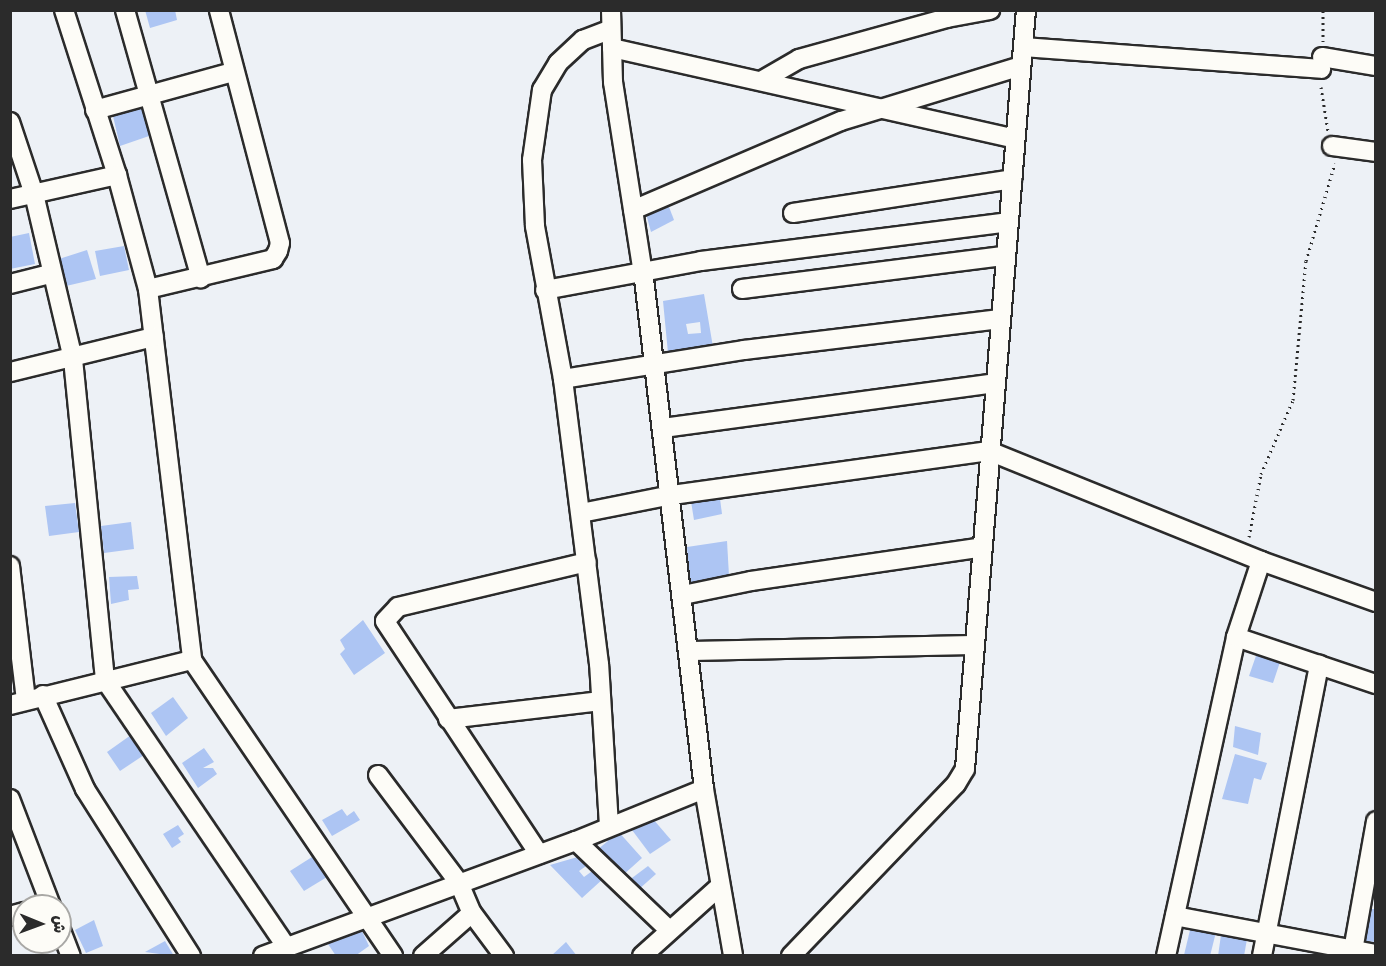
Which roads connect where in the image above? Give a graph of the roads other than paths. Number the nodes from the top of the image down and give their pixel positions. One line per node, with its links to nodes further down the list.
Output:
1 (64, 10): 16 (street)
2 (124, 10): 14 (street)
3 (219, 10): 12 (street)
4 (611, 10): 7 (street)
5 (990, 10): 13 (street)
6 (1026, 10): 8 (street)
7 (611, 29): 9 (street); 35 (street)
8 (1023, 47): 10 (street); 11 (street)
9 (612, 48): 13 (street); 25 (street)
10 (1021, 66): 15 (street); 18 (street)
11 (1376, 66)
12 (233, 72): 14 (street); 31 (street)
13 (761, 81): 15 (street)
14 (151, 95): 16 (street); 31 (street)
15 (882, 108): 18 (street); 25 (street)
16 (95, 110): 21 (street)
17 (10, 123): 23 (street)
18 (1015, 139): 22 (street)
19 (1332, 146): 20 (street)
20 (1376, 152)
21 (117, 175): 23 (street); 33 (street)
22 (1012, 179): 26 (street); 27 (street)
23 (34, 194): 24 (street); 30 (street)
24 (10, 199)
25 (633, 210): 29 (street)
26 (793, 213)
27 (1008, 222): 28 (street); 29 (street)
28 (1005, 256): 34 (street); 36 (street)
29 (643, 272): 35 (street); 39 (street)
30 (50, 274): 32 (street); 38 (street)
31 (201, 278): 33 (street)
32 (10, 284)
33 (148, 289): 37 (street)
34 (742, 289)
35 (545, 290): 41 (street)
36 (1000, 319): 39 (street); 42 (street)
37 (154, 337): 38 (street); 56 (street)
38 (73, 359): 40 (street); 58 (street)
39 (656, 366): 41 (street); 43 (street)
40 (10, 372)
41 (563, 379): 46 (street)
42 (995, 383): 43 (street); 44 (street)
43 (663, 428): 45 (street)
44 (989, 452): 45 (street); 47 (street); 48 (street)
45 (672, 495): 46 (street); 51 (street)
46 (581, 513): 49 (street)
47 (983, 547): 51 (street); 54 (street)
48 (1253, 558): 52 (street); 53 (street)
49 (587, 562): 61 (street); 62 (street)
50 (10, 566): 60 (street)
51 (683, 595): 55 (street)
52 (1376, 602)
53 (1236, 637): 57 (street); 75 (street)
54 (975, 645): 55 (street); 89 (street)
55 (689, 651): 64 (street)
56 (192, 660): 58 (street); 76 (street)
57 (1319, 665): 59 (street); 78 (street)
58 (105, 680): 60 (street); 79 (street)
59 (1376, 684)
60 (26, 700): 82 (street)
61 (602, 701): 62 (street); 67 (street)
62 (448, 719): 70 (street)
63 (378, 775): 71 (street)
64 (704, 789): 67 (street); 72 (street)
65 (10, 799): 68 (street)
66 (1376, 821): 80 (street)
67 (609, 826): 69 (street)
68 (16, 827): 73 (street)
69 (576, 841): 70 (street); 77 (street)
70 (539, 854): 71 (street)
71 (459, 884): 74 (street); 76 (street)
72 (720, 886): 77 (street); 88 (street)
73 (43, 894)
74 (472, 913): 85 (street); 86 (street)
75 (1175, 916): 78 (street); 90 (street)
76 (365, 918): 79 (street); 84 (street)
77 (668, 929): 87 (street)
78 (1267, 936): 80 (street); 91 (street)
79 (286, 946): 83 (street)
80 (1352, 953): 81 (street)
81 (1376, 954)
82 (191, 956)
83 (263, 956)
84 (393, 956)
85 (423, 956)
86 (504, 956)
87 (642, 956)
88 (733, 956)
89 (792, 956)
90 (1166, 956)
91 (1262, 956)

